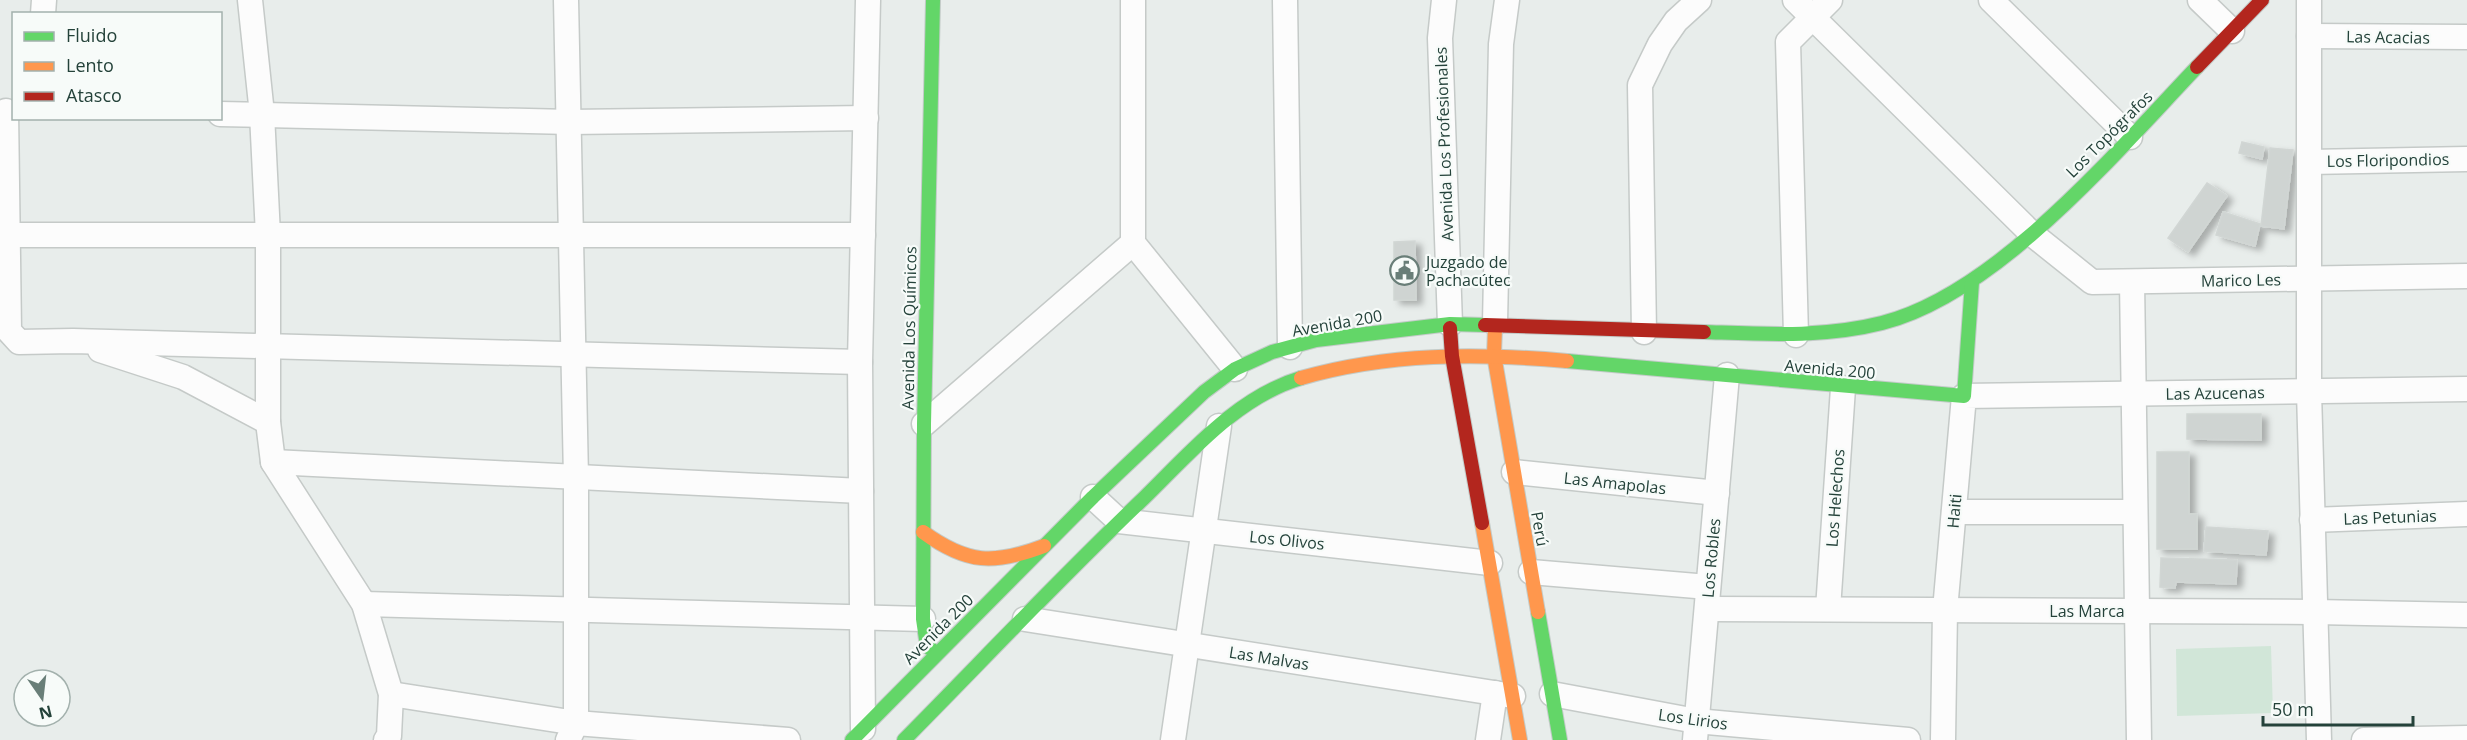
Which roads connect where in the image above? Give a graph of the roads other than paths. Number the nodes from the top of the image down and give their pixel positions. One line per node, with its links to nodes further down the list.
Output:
1 (250, 0): 22 (street)
2 (566, 0): 24 (street)
3 (868, 0): 23 (street)
4 (933, 0): 57 (main road, Avenida Los Químicos)
5 (1133, 0): 33 (street)
6 (1285, 0): 44 (street)
7 (1444, 0): 39 (street, Avenida Los Profesionales)
8 (1507, 0): 38 (street)
9 (1699, 0): 40 (street)
10 (1795, 0): 16 (street, Marico Les)
11 (1830, 0): 16 (street)
12 (1991, 0): 25 (street)
13 (2200, 0): 17 (street)
14 (2262, 0): 17 (main road, Los Topógrafos)
15 (2309, 0): 18 (street)
16 (1812, 18): 29 (street, Marico Les); 41 (street)
17 (2232, 31): 25 (main road, Los Topógrafos)
18 (2309, 36): 19 (street, Las Acacias); 27 (street)
19 (2467, 38)
20 (7, 111): 30 (street)
21 (222, 114): 22 (street)
22 (262, 114): 24 (street); 28 (street)
23 (866, 118): 24 (street); 32 (street)
24 (570, 122): 31 (street)
25 (2130, 137): 29 (main road, Los Topógrafos)
26 (2467, 159): 27 (street, Los Floripondios)
27 (2309, 162): 35 (street)
28 (268, 234): 30 (street); 31 (street); 43 (street)
29 (2032, 234): 36 (main road, Los Topógrafos); 37 (street, Marico Les)
30 (5, 235): 42 (street)
31 (571, 235): 32 (street); 45 (street)
32 (863, 235): 48 (street)
33 (1133, 243): 49 (street); 57 (street)
34 (2467, 276): 35 (street, Marico Les)
35 (2309, 278): 37 (street, Marico Les); 53 (street)
36 (1972, 282): 41 (main road, Avenida 200); 55 (main road, Haiti)
37 (2132, 282): 54 (street)
38 (1495, 323): 39 (main road, Avenida 200); 40 (main road, Avenida 200); 46 (main road, Perú)
39 (1450, 324): 44 (main road, Avenida 200); 47 (main road)
40 (1644, 332): 41 (main road, Avenida 200)
41 (1797, 335)
42 (73, 341): 43 (street); 56 (street)
43 (268, 347): 45 (street); 56 (street)
44 (1290, 347): 49 (main road, Avenida 200)
45 (574, 355): 48 (street); 61 (street)
46 (1494, 355): 47 (main road, Avenida 200); 50 (main road, Avenida 200); 60 (main road, Perú)
47 (1452, 356): 58 (main road, Avenida 200); 73 (main road)
48 (860, 362): 62 (street)
49 (1235, 369): 64 (main road, Avenida 200)
50 (1727, 375): 51 (main road, Avenida 200); 63 (street, Los Robles)
51 (1843, 388): 55 (main road, Avenida 200); 77 (street, Los Helechos)
52 (2467, 389): 53 (street, Las Azucenas)
53 (2309, 392): 54 (street, Las Azucenas); 68 (street)
54 (2133, 394): 55 (street, Las Azucenas); 66 (street)
55 (1964, 396): 65 (street, Haiti)
56 (268, 422): 59 (street)
57 (924, 424): 71 (main road, Avenida Los Químicos)
58 (1219, 426): 69 (main road, Avenida 200); 70 (street)
59 (273, 462): 61 (street); 76 (street)
60 (1514, 472): 63 (street, Las Amapolas); 74 (main road, Perú)
61 (576, 478): 62 (street); 78 (street)
62 (861, 491): 83 (street)
63 (1717, 493): 75 (street, Los Robles)
64 (1093, 496): 69 (street); 72 (main road, Avenida 200)
65 (1954, 512): 66 (street); 79 (street, Haiti)
66 (2135, 512): 80 (street)
67 (2467, 514): 68 (street, Las Petunias)
68 (2312, 520): 81 (street)
69 (1119, 521): 70 (street, Los Olivos); 85 (main road, Avenida 200)
70 (1204, 531): 73 (street, Los Olivos); 86 (street)
71 (923, 532): 72 (main road); 84 (main road, Avenida Los Químicos)
72 (1044, 546): 87 (main road, Avenida 200)
73 (1490, 563): 89 (main road)
74 (1531, 572): 75 (street); 90 (main road, Perú)
75 (1708, 598): 77 (street, Las Marca); 91 (street, Los Robles)
76 (364, 604): 78 (street); 88 (street)
77 (1828, 609): 79 (street, Las Marca)
78 (575, 610): 83 (street); 92 (street)
79 (1945, 610): 80 (street, Las Marca); 103 (street, Haiti)
80 (2137, 611): 81 (street, Las Marca); 104 (street)
81 (2315, 612): 82 (street, Las Marca); 105 (street)
82 (2467, 615)
83 (862, 618): 84 (street); 93 (street)
84 (923, 619): 87 (main road, Avenida Los Químicos)
85 (1025, 619): 86 (street, Las Malvas); 97 (main road, Avenida 200)
86 (1187, 646): 89 (street, Las Malvas); 98 (street)
87 (936, 653): 93 (main road, Avenida 200)
88 (391, 694): 92 (street); 95 (street)
89 (1504, 694): 99 (street); 100 (main road)
90 (1552, 694): 91 (street, Los Lirios); 101 (main road, Perú)
91 (1696, 731): 102 (street, Los Lirios)
92 (572, 732): 96 (street)
93 (857, 734)
94 (2467, 738): 106 (street)
95 (386, 740)
96 (788, 740)
97 (904, 740)
98 (1173, 740)
99 (1488, 740)
100 (1520, 740)
101 (1560, 740)
102 (1908, 740)
103 (1943, 740)
104 (2139, 740)
105 (2319, 740)
106 (2364, 740)

